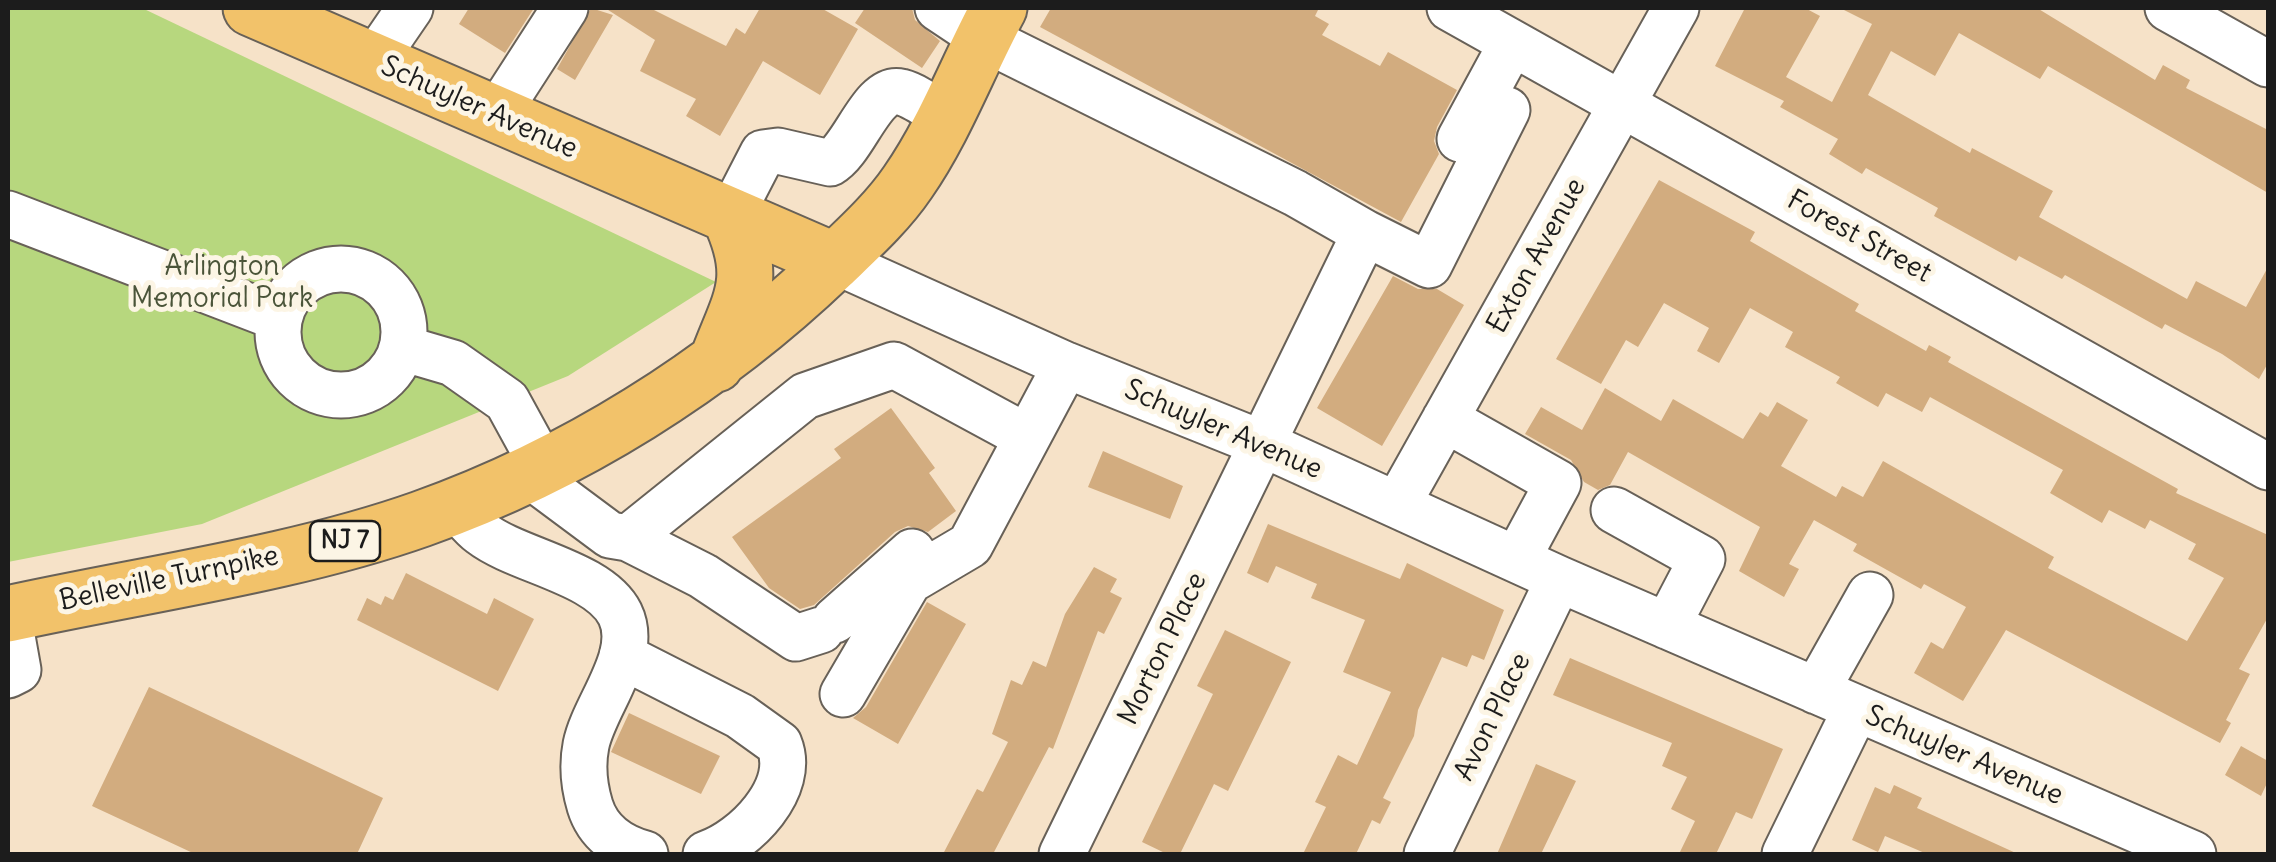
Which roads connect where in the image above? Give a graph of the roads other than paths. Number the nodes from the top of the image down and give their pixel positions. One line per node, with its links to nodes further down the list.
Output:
1 (251, 8): 10 (main road, Schuyler Avenue)
2 (410, 8): 10 (street)
3 (565, 8): 14 (street)
4 (938, 8): 8 (street)
5 (1450, 8): 9 (street, Forest Street)
6 (1676, 8): 12 (street, Exton Avenue)
7 (2168, 8): 11 (street)
8 (991, 23): 15 (main road, Belleville Turnpike / NJ 7); 18 (street)
9 (1512, 42): 12 (street, Forest Street); 18 (street, Morton Place)
10 (374, 62): 14 (main road, Schuyler Avenue)
11 (2268, 64)
12 (1622, 104): 24 (street, Exton Avenue); 28 (street, Forest Street)
13 (1507, 110): 18 (street)
14 (496, 116): 17 (main road, Schuyler Avenue)
15 (944, 116): 17 (street); 19 (main road, Belleville Turnpike / NJ 7)
16 (8, 214): 20 (street)
17 (730, 217): 19 (main road, Schuyler Avenue); 22 (main road)
18 (1384, 242): 26 (street, Morton Place)
19 (835, 261): 22 (main road, Belleville Turnpike / NJ 7); 23 (street, Schuyler Avenue)
20 (279, 318): 21 (street); 21 (street)
21 (402, 348): 27 (street)
22 (716, 364): 27 (main road, Belleville Turnpike / NJ 7)
23 (1066, 364): 25 (street); 26 (street, Schuyler Avenue)
24 (1445, 419): 30 (street, Exton Avenue); 34 (street)
25 (1027, 436): 29 (street); 33 (street)
26 (1263, 444): 30 (street, Schuyler Avenue); 48 (street, Morton Place)
27 (540, 458): 31 (main road, Belleville Turnpike / NJ 7); 33 (street); 35 (main road, Belleville Turnpike / NJ 7)
28 (2268, 467)
29 (1004, 482): 33 (street); 43 (street)
30 (1397, 504): 34 (street, Schuyler Avenue)
31 (454, 506): 38 (main road, Belleville Turnpike / NJ 7); 40 (street)
32 (1614, 510): 39 (street)
33 (628, 538)
34 (1517, 559): 36 (street, Schuyler Avenue)
35 (8, 576)
36 (1559, 579): 39 (street, Schuyler Avenue); 49 (street, Avon Place)
37 (1870, 595): 42 (street)
38 (8, 614): 41 (street, Belleville Turnpike)
39 (1667, 626): 42 (street, Schuyler Avenue)
40 (622, 656): 46 (street); 47 (street)
41 (8, 675)
42 (1816, 691): 44 (street, Schuyler Avenue)
43 (843, 694)
44 (1856, 709): 45 (street, Schuyler Avenue); 50 (street)
45 (2165, 849)
46 (645, 854)
47 (706, 854)
48 (1062, 854)
49 (1426, 854)
50 (1785, 854)

